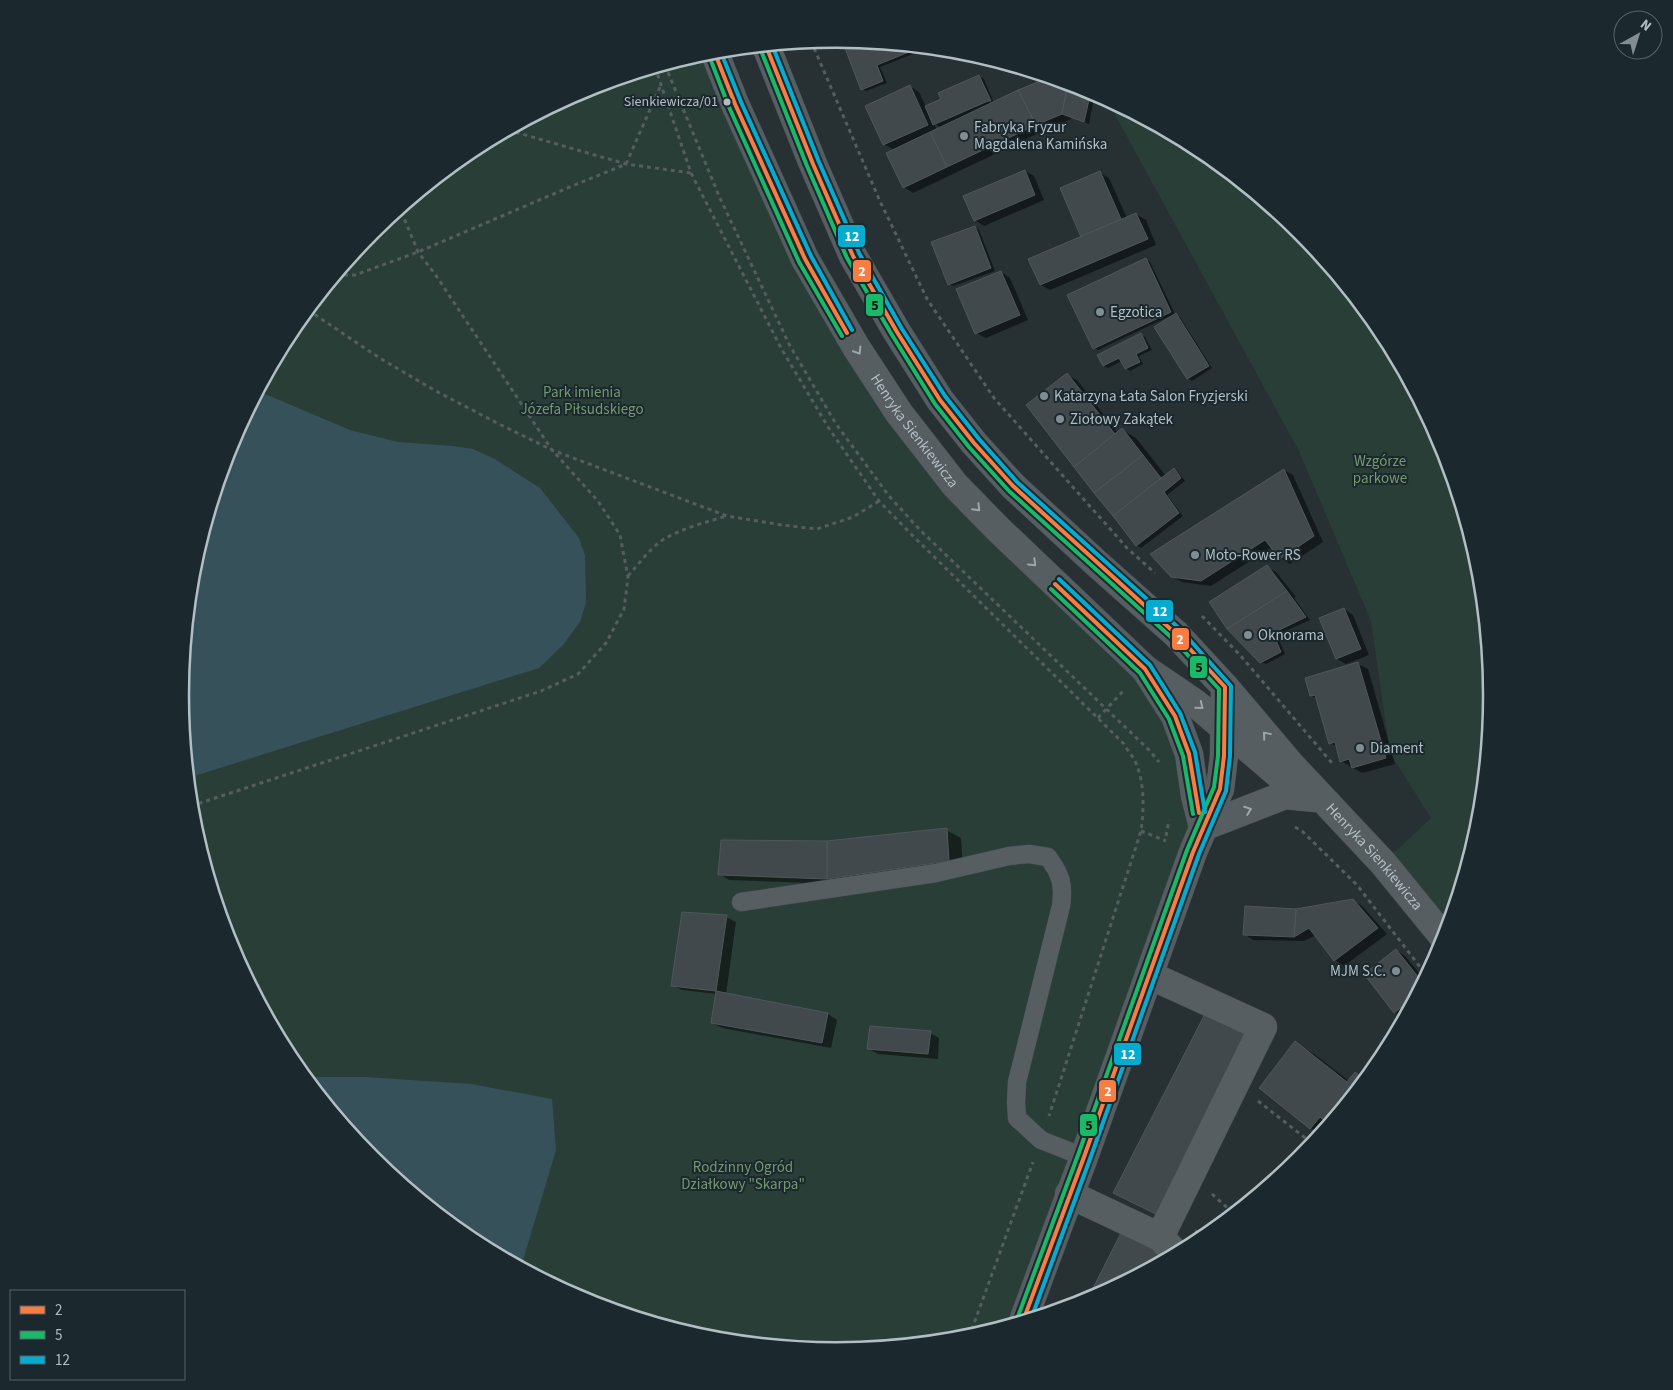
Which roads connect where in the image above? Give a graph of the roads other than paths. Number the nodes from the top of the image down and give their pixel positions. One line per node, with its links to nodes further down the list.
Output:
1 (768, 51): 4 (street, Henryka Sienkiewicza)
2 (717, 59): 3 (street, Henryka Sienkiewicza, one-way to 3)
3 (1145, 669): 5 (street, Henryka Sienkiewicza, one-way to 5); 7 (street)
4 (1225, 687): 5 (street); 6 (street, Henryka Sienkiewicza, one-way to 4)
5 (1225, 728): 6 (street, Henryka Sienkiewicza); 7 (street)
6 (1322, 798): 7 (street, Henryka Sienkiewicza, one-way to 6); 9 (street, Henryka Sienkiewicza)
7 (1203, 827): 10 (street)
8 (741, 902): 11 (lane)
9 (1439, 932)
10 (1149, 975): 11 (street); 13 (street)
11 (1084, 1157): 12 (street)
12 (1070, 1194): 13 (street); 14 (street)
13 (1168, 1246)
14 (1026, 1314)

